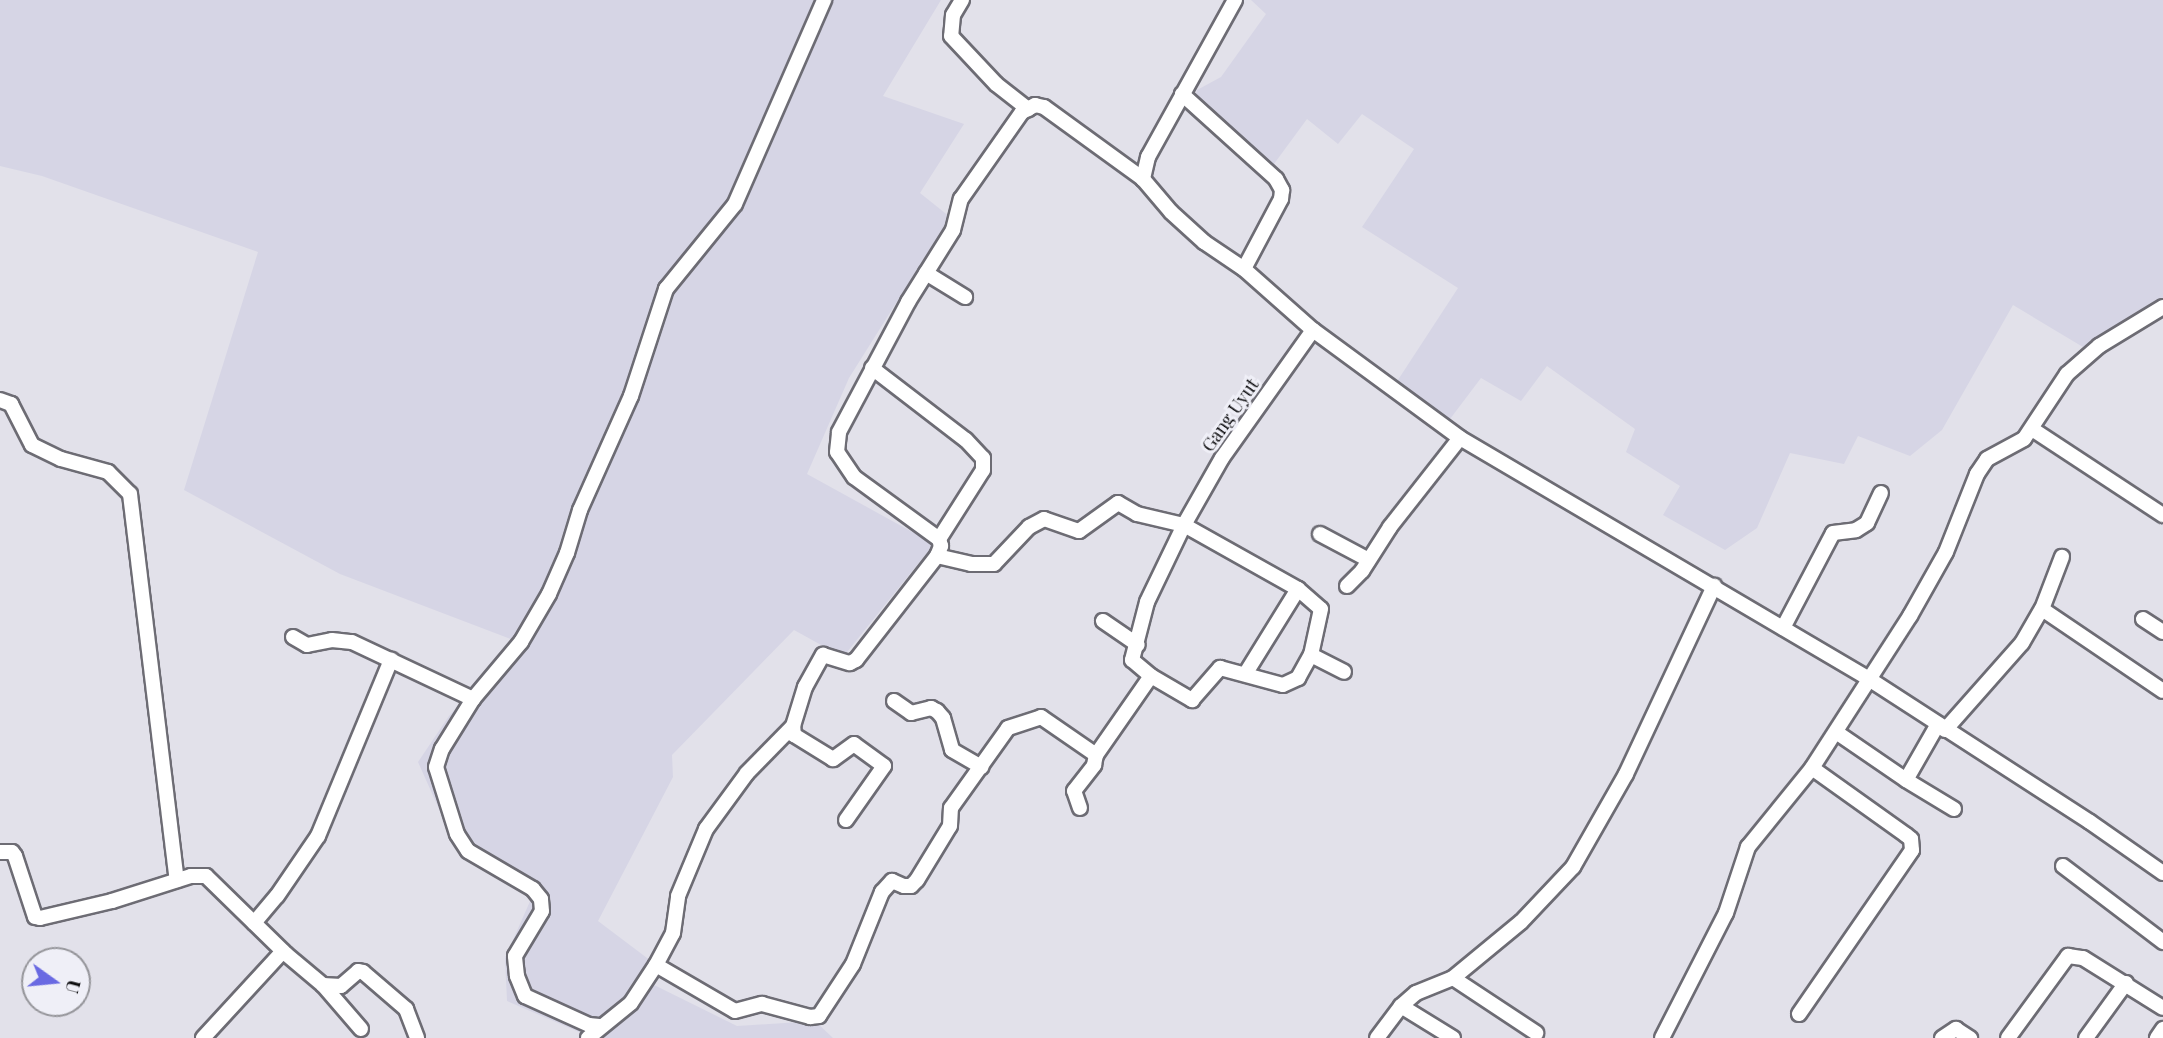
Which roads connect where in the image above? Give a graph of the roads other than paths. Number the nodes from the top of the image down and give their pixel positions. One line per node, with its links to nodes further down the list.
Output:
1 (824, 0): 41 (street)
2 (962, 0): 5 (street)
3 (1235, 0): 4 (street)
4 (1182, 94): 6 (street); 7 (street)
5 (1028, 109): 6 (street); 8 (street)
6 (1143, 179): 7 (street)
7 (1244, 269): 11 (street)
8 (926, 273): 9 (street); 12 (street)
9 (965, 297)
10 (2163, 307): 14 (street)
11 (1313, 330): 15 (street); 18 (street, Gang Uyut)
12 (872, 368): 20 (street); 20 (street)
13 (0, 400): 56 (street)
14 (2032, 429): 17 (street); 39 (street)
15 (1460, 438): 23 (street); 25 (street)
16 (1881, 493): 30 (street)
17 (2163, 516)
18 (1184, 525): 21 (street); 26 (street); 33 (street, Gang Uyut)
19 (1320, 534): 23 (street)
20 (939, 539): 21 (street)
21 (937, 556): 43 (street)
22 (2062, 557): 27 (street)
23 (1369, 560): 24 (street)
24 (1347, 586)
25 (1714, 586): 30 (street); 61 (street)
26 (1297, 589): 34 (street); 37 (street)
27 (2042, 609): 40 (street); 44 (street)
28 (2143, 619): 31 (street)
29 (1103, 621): 33 (street)
30 (1783, 628): 39 (street)
31 (2163, 632)
32 (293, 637): 35 (street)
33 (1138, 645): 38 (street)
34 (1311, 655): 36 (street); 37 (street)
35 (391, 660): 41 (street); 57 (street)
36 (1344, 672)
37 (1246, 673): 38 (street)
38 (1151, 676): 46 (street)
39 (1869, 679): 44 (street); 45 (street)
40 (2163, 691)
41 (473, 699): 69 (street)
42 (894, 701): 47 (street)
43 (793, 726): 52 (street); 60 (street)
44 (1942, 727): 49 (street); 55 (street)
45 (1836, 732): 48 (street); 49 (street)
46 (1096, 755): 47 (street); 50 (street)
47 (981, 767): 60 (street)
48 (1812, 768): 66 (street); 76 (street)
49 (1906, 779): 51 (street)
50 (1080, 808)
51 (1954, 809)
52 (846, 820)
53 (0, 852): 56 (street)
54 (2063, 866): 58 (street)
55 (2163, 873)
56 (177, 880): 57 (street)
57 (254, 923): 59 (street)
58 (2163, 942)
59 (283, 951): 63 (street); 71 (street)
60 (656, 965): 69 (street)
61 (1452, 978): 64 (street); 70 (street)
62 (2126, 983): 65 (street); 79 (street); 80 (street)
63 (323, 985): 67 (street); 72 (street)
64 (1401, 1006): 74 (street); 75 (street)
65 (2163, 1008)
66 (1799, 1014)
67 (361, 1029)
68 (2163, 1029): 81 (street)
69 (592, 1030): 73 (street)
70 (1536, 1033)
71 (202, 1038)
72 (417, 1038)
73 (578, 1038)
74 (1377, 1038)
75 (1453, 1038)
76 (1662, 1038)
77 (1942, 1038): 78 (street)
78 (1970, 1038)
79 (2008, 1038)
80 (2086, 1038)
81 (2157, 1038)

